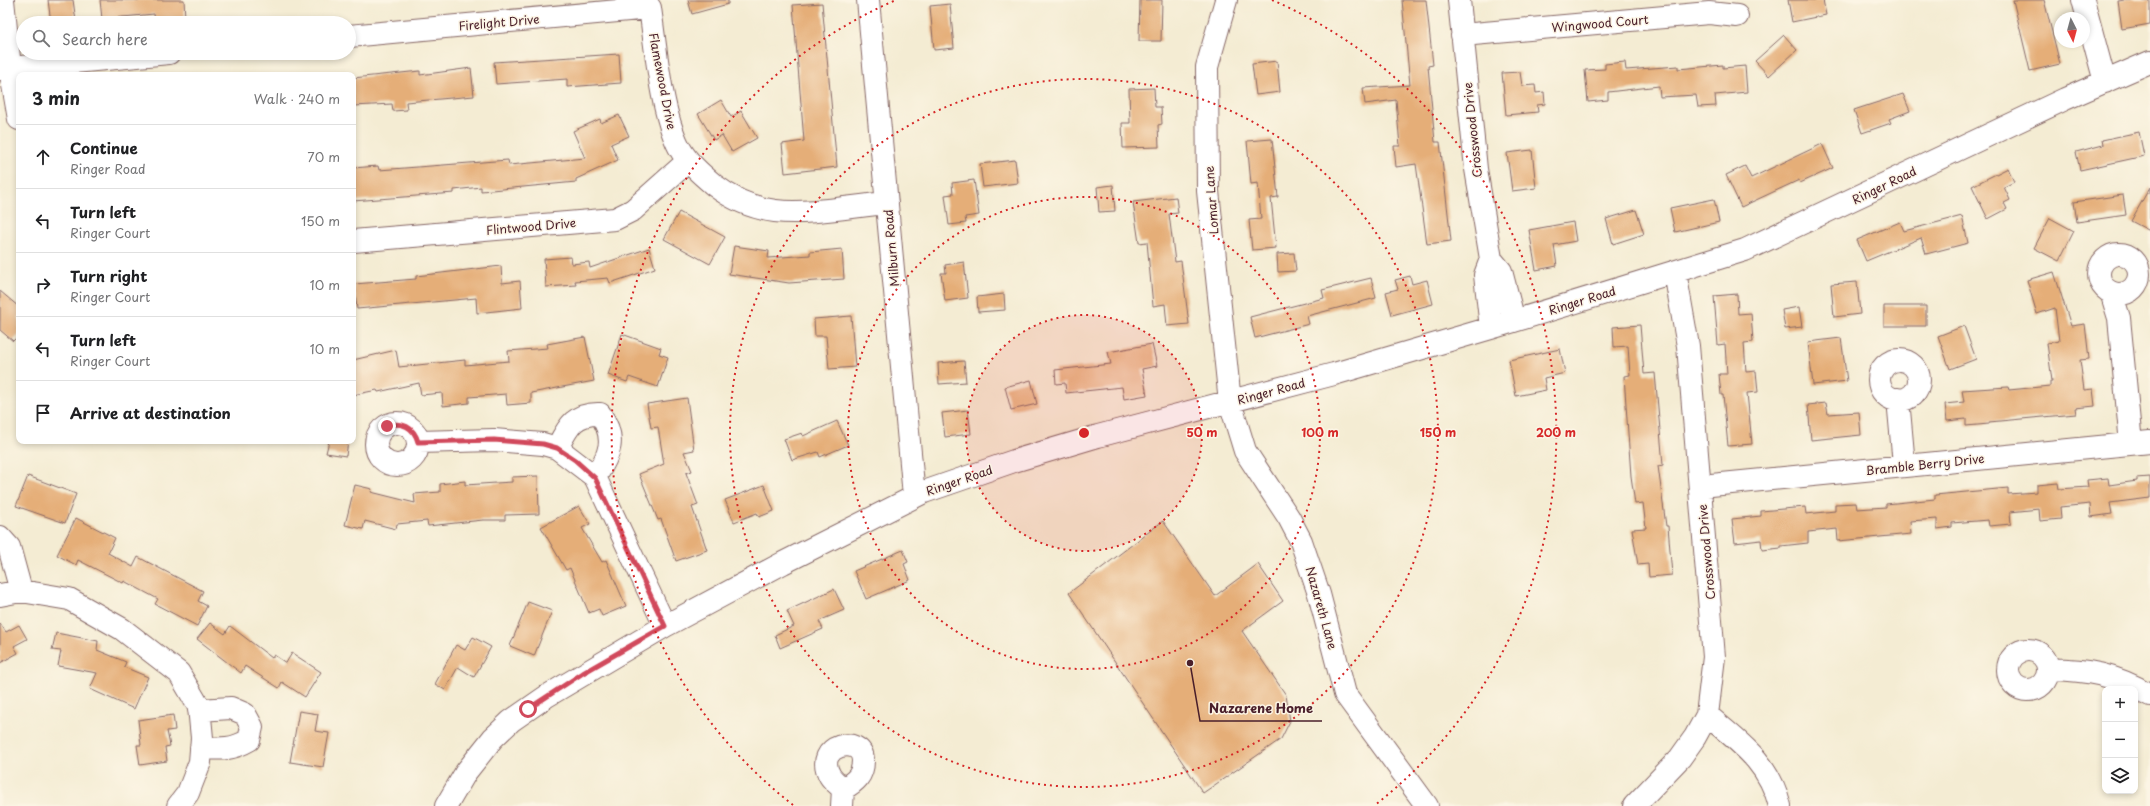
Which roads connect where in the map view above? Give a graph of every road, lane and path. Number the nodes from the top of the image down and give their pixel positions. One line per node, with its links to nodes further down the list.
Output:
1 (3, 0): 12 (street)
2 (868, 0): 16 (street, Milburn Road)
3 (1226, 0): 24 (street, Lomar Lane)
4 (1459, 0): 9 (street, Crosswood Drive)
5 (2083, 0): 13 (street)
6 (647, 4): 8 (street, Firelight Drive); 15 (street, Flamewood Drive)
7 (1737, 16): 9 (street, Wingwood Court)
8 (356, 35)
9 (1462, 35): 18 (street, Crosswood Drive)
10 (92, 60): 12 (street)
11 (2150, 62): 13 (street, Ringer Road)
12 (5, 68): 14 (street)
13 (2105, 82): 19 (street, Ringer Road)
14 (16, 108)
15 (688, 161): 16 (street, Flamewood Drive); 17 (street, Flintwood Drive)
16 (887, 203): 31 (street, Milburn Road)
17 (356, 242)
18 (1491, 259): 21 (street, Crosswood Drive); 22 (street, Crosswood Drive)
19 (1675, 272): 21 (street, Ringer Road); 30 (street, Crosswood Drive)
20 (2111, 292): 26 (street)
21 (1514, 321): 22 (street, Ringer Road)
22 (1491, 328): 24 (street, Ringer Road)
23 (1898, 399): 28 (street)
24 (1230, 402): 31 (street, Ringer Road); 43 (street, Nazareth Lane)
25 (418, 442): 27 (street)
26 (2141, 443): 28 (street, Bramble Berry Drive)
27 (557, 448): 29 (street); 29 (street)
28 (1904, 465): 30 (street, Bramble Berry Drive)
29 (595, 478): 35 (street)
30 (1701, 486): 39 (street, Crosswood Drive)
31 (914, 496): 35 (street, Ringer Road)
32 (0, 537): 33 (street)
33 (21, 590): 34 (street); 38 (street)
34 (0, 595)
35 (665, 626): 42 (street, Ringer Road)
36 (2048, 669): 37 (street)
37 (2150, 694)
38 (200, 710): 40 (street); 40 (street)
39 (1707, 716): 44 (street, Crosswood Drive); 45 (street)
40 (201, 748): 41 (street)
41 (178, 806)
42 (446, 806)
43 (1426, 806)
44 (1634, 806)
45 (1780, 806)

